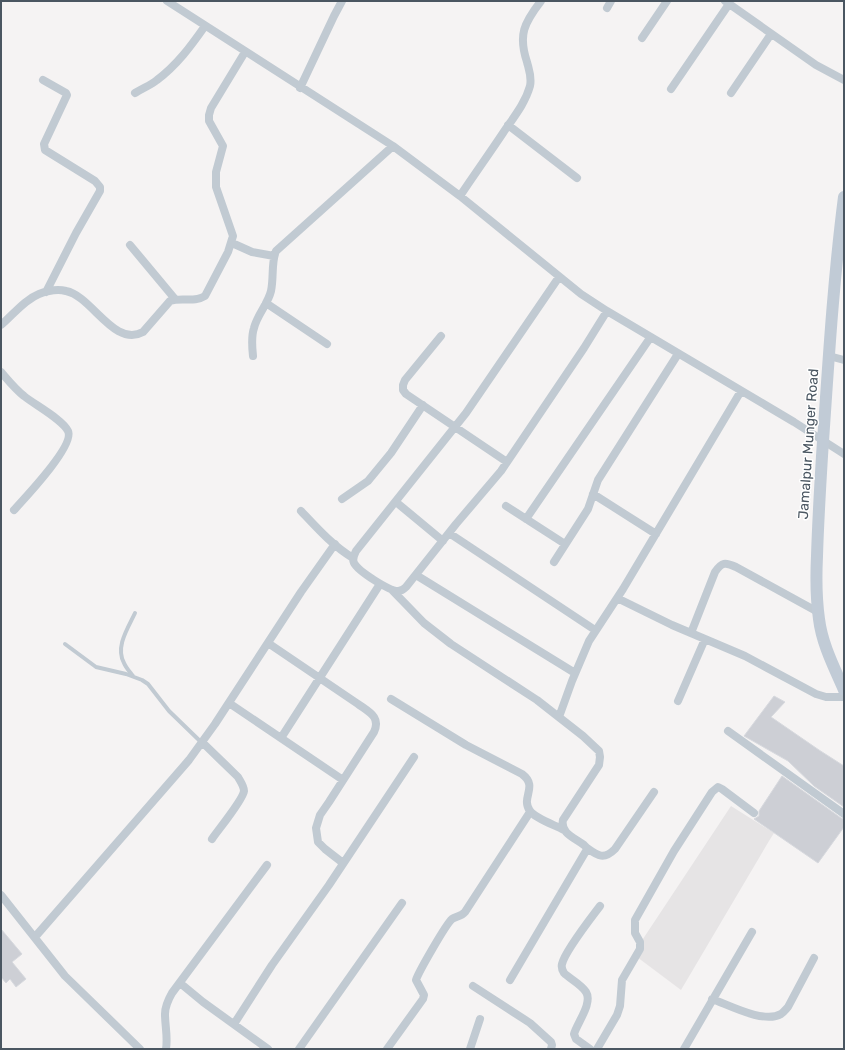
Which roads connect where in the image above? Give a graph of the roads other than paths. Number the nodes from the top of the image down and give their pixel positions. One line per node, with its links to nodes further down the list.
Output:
1 (166, 1): 6 (street)
2 (342, 1): 12 (street)
3 (541, 1): 16 (street)
4 (667, 1): 8 (street)
5 (727, 2): 7 (street); 13 (street)
6 (206, 26): 9 (street); 14 (street)
7 (771, 34): 11 (street); 15 (street)
8 (642, 38)
9 (245, 52): 12 (street); 21 (street)
10 (43, 80): 25 (street)
11 (844, 80)
12 (300, 88): 17 (street)
13 (671, 89)
14 (136, 92)
15 (731, 93)
16 (508, 125): 18 (street); 19 (street)
17 (393, 146): 19 (street); 23 (street)
18 (577, 178)
19 (460, 196): 24 (street)
20 (844, 196): 35 (street, Jamalpur Munger Road)
21 (232, 243): 23 (street); 26 (street)
22 (130, 245): 26 (street)
23 (274, 256): 27 (street)
24 (559, 276): 28 (street); 40 (street)
25 (46, 292): 26 (street); 29 (street)
26 (175, 299)
27 (266, 303): 32 (street); 34 (street)
28 (606, 311): 31 (street); 43 (street)
29 (1, 325)
30 (441, 336): 39 (street)
31 (650, 338): 33 (street); 50 (street)
32 (327, 344)
33 (678, 354): 38 (street); 44 (street)
34 (253, 356)
35 (830, 356): 36 (street); 41 (street, Jamalpur Munger Road)
36 (844, 360)
37 (1, 372): 48 (street)
38 (741, 391): 41 (street); 52 (street)
39 (423, 405): 40 (street); 45 (street)
40 (456, 427): 43 (street); 46 (street)
41 (823, 440): 42 (street); 62 (street, Jamalpur Munger Road)
42 (844, 454)
43 (507, 462): 51 (street)
44 (593, 494): 52 (street); 55 (street)
45 (342, 499)
46 (396, 502): 53 (street); 56 (street)
47 (506, 506): 50 (street)
48 (14, 510)
49 (300, 511): 54 (street)
50 (526, 519): 55 (street)
51 (449, 533): 53 (street); 64 (street)
52 (656, 534): 61 (street)
53 (443, 540): 58 (street)
54 (335, 544): 56 (street); 67 (street)
55 (566, 544): 57 (street)
56 (353, 558): 59 (street)
57 (554, 562)
58 (416, 575): 60 (street); 69 (street)
59 (380, 584): 60 (street); 71 (street)
60 (392, 590): 77 (street)
61 (617, 598): 64 (street); 65 (street)
62 (818, 612): 65 (street); 72 (street, Jamalpur Munger Road)
63 (135, 613): 70 (lane)
64 (595, 630): 69 (street)
65 (691, 633): 66 (street)
66 (705, 639): 73 (street); 75 (street)
67 (268, 643): 71 (street); 76 (street)
68 (65, 644): 70 (lane)
69 (575, 673): 77 (street)
70 (134, 676): 80 (lane)
71 (320, 677): 79 (street); 82 (street)
72 (844, 690)
73 (844, 697)
74 (391, 699): 84 (street)
75 (678, 700)
76 (229, 703): 79 (street); 80 (street)
77 (559, 717): 87 (street)
78 (728, 731): 86 (street)
79 (281, 738): 82 (street)
80 (202, 742): 88 (street); 96 (street)
81 (414, 757): 90 (street)
82 (343, 780): 90 (street)
83 (654, 792): 89 (street)
84 (530, 812): 87 (street); 108 (street)
85 (754, 812): 112 (street)
86 (844, 814)
87 (564, 830): 89 (street)
88 (212, 839)
89 (587, 848): 98 (street)
90 (344, 862): 103 (street)
91 (267, 865): 99 (street)
92 (1, 895): 96 (street)
93 (402, 903): 107 (street)
94 (600, 906): 111 (street)
95 (752, 932): 101 (street)
96 (35, 938): 104 (street)
97 (814, 958): 101 (street)
98 (510, 980)
99 (180, 983): 103 (street); 105 (street)
100 (473, 986): 110 (street)
101 (712, 999): 113 (street)
102 (480, 1019): 109 (street)
103 (234, 1024): 106 (street)
104 (140, 1049)
105 (166, 1049)
106 (268, 1049)
107 (299, 1049)
108 (388, 1049)
109 (470, 1049)
110 (551, 1049)
111 (590, 1049)
112 (597, 1049)
113 (684, 1049)

